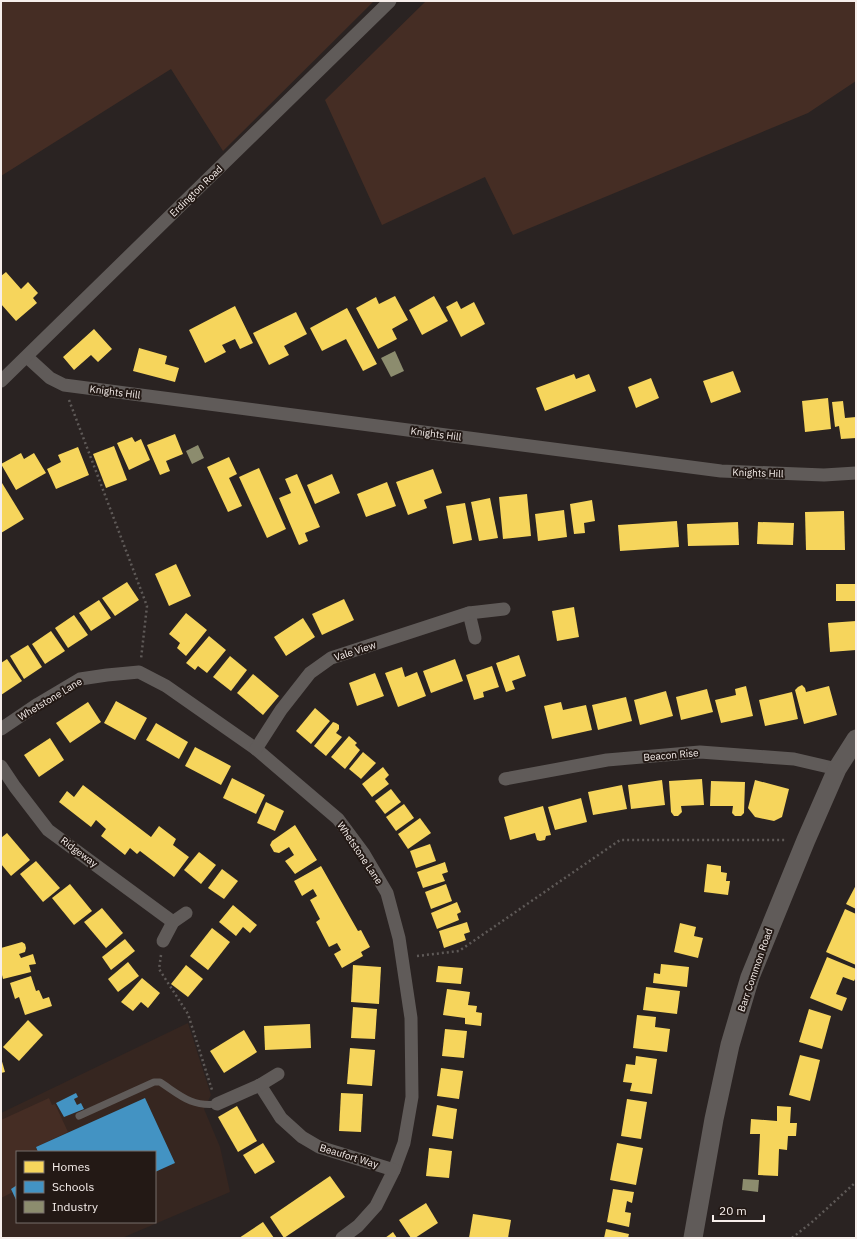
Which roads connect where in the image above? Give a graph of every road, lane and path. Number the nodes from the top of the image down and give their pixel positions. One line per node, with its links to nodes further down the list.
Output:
1 (390, 1): 2 (street, Erdington Road)
2 (26, 357): 3 (street, Erdington Road); 4 (street, Knights Hill)
3 (1, 381)
4 (64, 385): 5 (street, Knights Hill); 9 (path)
5 (856, 472)
6 (504, 609): 7 (street, Vale View)
7 (469, 614): 8 (street); 12 (street, Vale View)
8 (476, 638)
9 (139, 672): 10 (street, Whetstone Lane); 12 (street, Whetstone Lane)
10 (1, 729)
11 (856, 739): 14 (main road, Barr Common Road)
12 (256, 749): 20 (street, Whetstone Lane)
13 (1, 766): 18 (street, Ridgeway)
14 (837, 769): 15 (street, Beacon Rise); 16 (main road, Barr Common Road)
15 (505, 779)
16 (806, 840): 20 (path); 28 (main road, Barr Common Road)
17 (186, 913): 18 (street)
18 (173, 922): 19 (street)
19 (163, 941): 23 (path)
20 (402, 958): 25 (street, Whetstone Lane)
21 (278, 1074): 22 (street)
22 (260, 1085): 23 (street); 25 (street, Beaufort Way)
23 (217, 1104): 24 (lane)
24 (79, 1116)
25 (394, 1170): 27 (street, Whetstone Lane)
26 (856, 1182): 29 (path)
27 (342, 1238)
28 (693, 1238)
29 (792, 1238)

